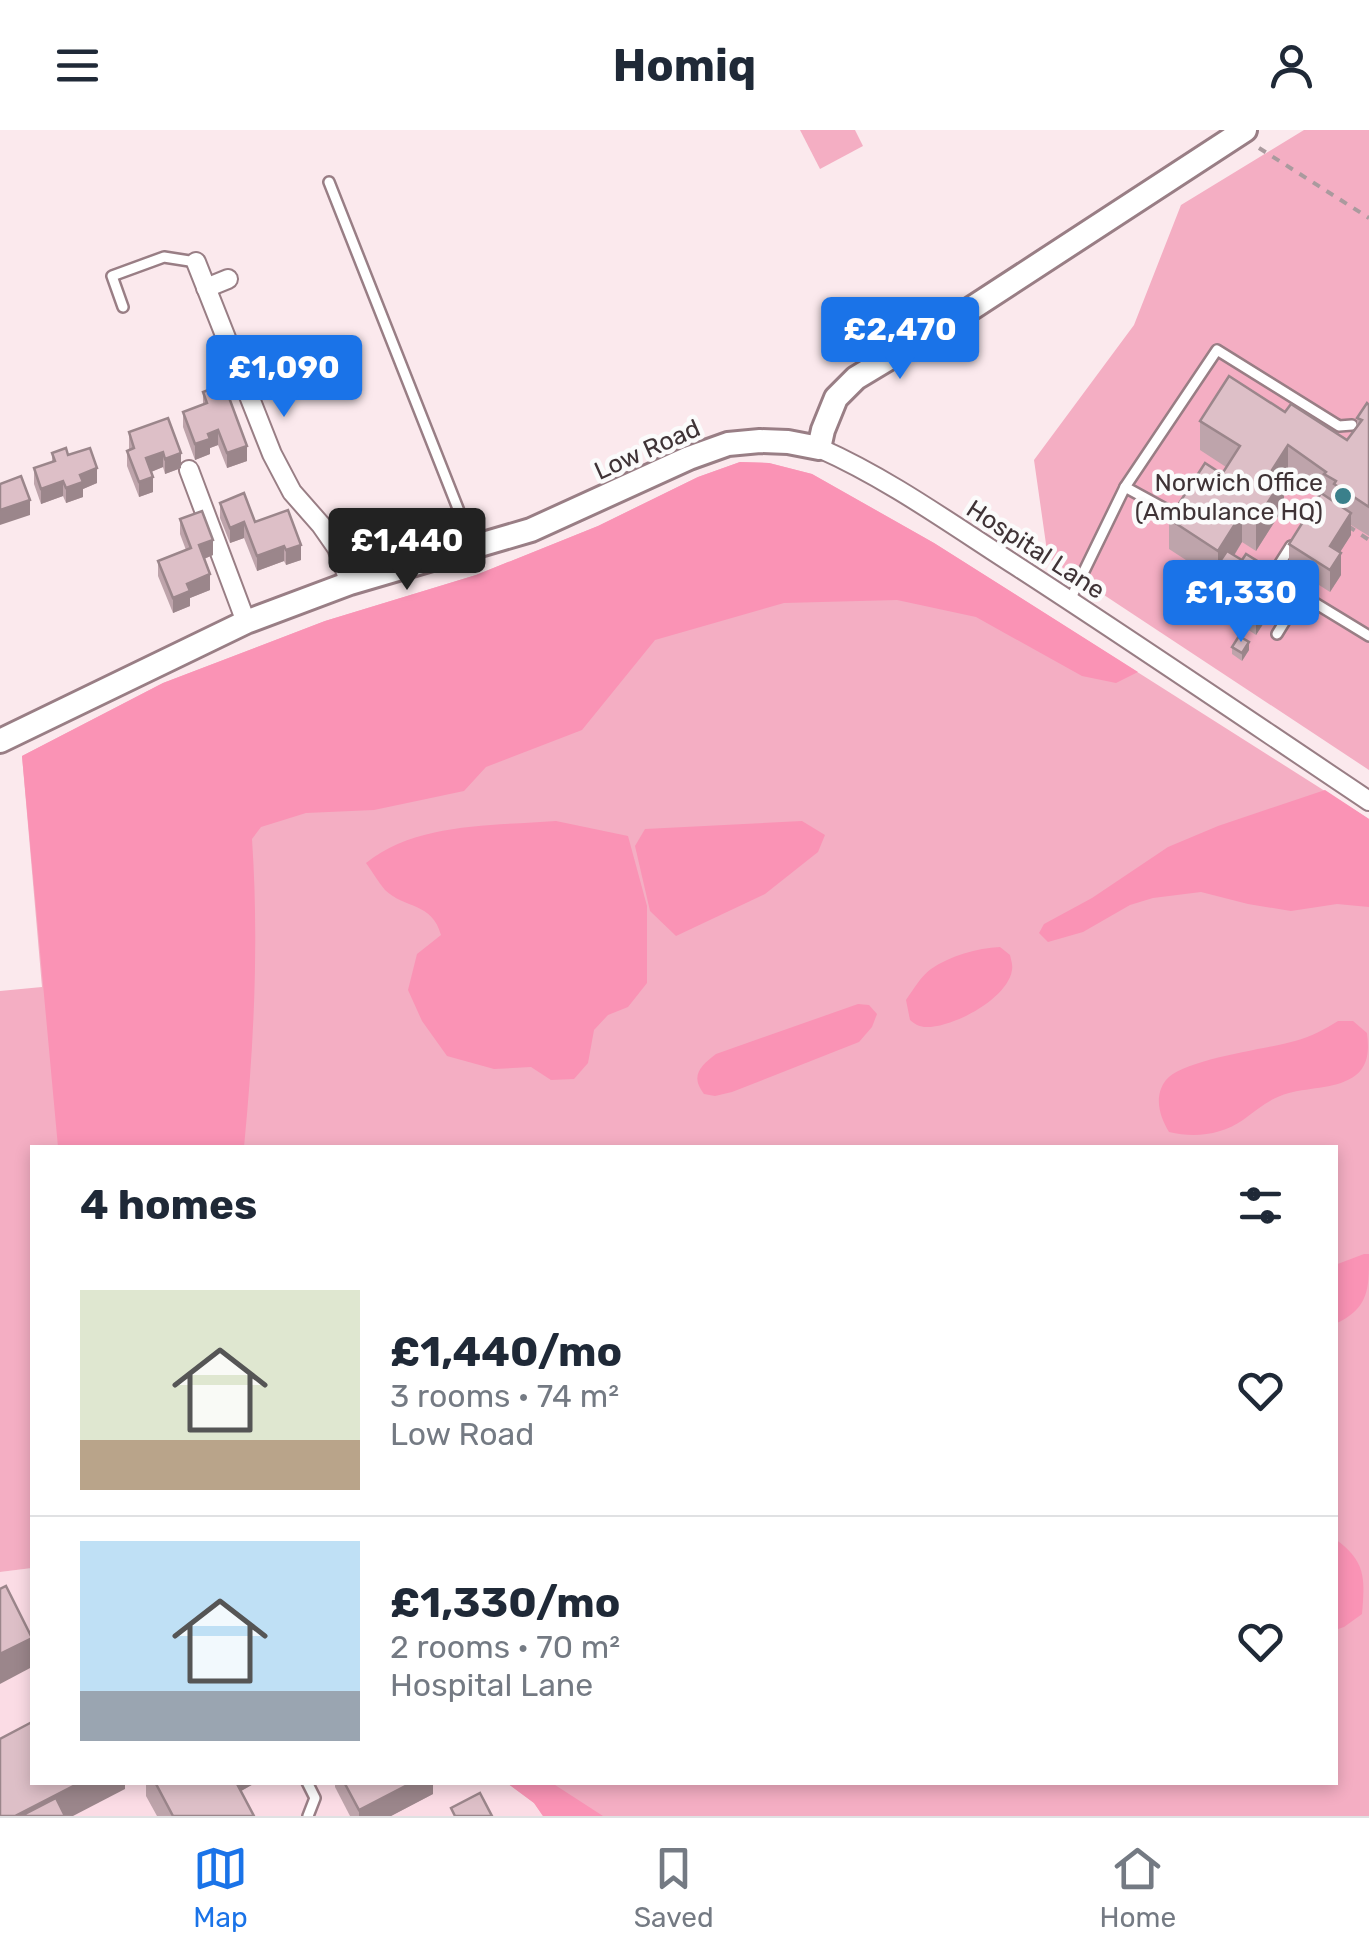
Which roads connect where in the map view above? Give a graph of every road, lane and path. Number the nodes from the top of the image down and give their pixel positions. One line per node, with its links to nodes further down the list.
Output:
1 (1241, 132): 3 (path); 9 (street)
2 (329, 182): 16 (lane)
3 (1369, 218)
4 (196, 262): 6 (street); 7 (lane)
5 (228, 279): 6 (street)
6 (206, 288): 19 (street)
7 (123, 307)
8 (1352, 425): 11 (lane)
9 (819, 448): 16 (street, Low Road); 21 (street, Hospital Lane)
10 (189, 469): 22 (street)
11 (1125, 487): 13 (lane); 21 (lane)
12 (1336, 519): 14 (path)
13 (1185, 520)
14 (1369, 540)
15 (1291, 546): 18 (lane)
16 (473, 547): 19 (street, Low Road)
17 (1256, 566): 18 (lane)
18 (1272, 576): 20 (lane)
19 (350, 582): 22 (street, Low Road)
20 (1302, 593): 23 (lane); 24 (lane)
21 (1070, 600): 26 (street, Hospital Lane)
22 (246, 622): 25 (street, Low Road)
23 (1277, 634)
24 (1369, 636)
25 (0, 741)
26 (1369, 801)
27 (308, 1785): 28 (lane)
28 (308, 1816)

